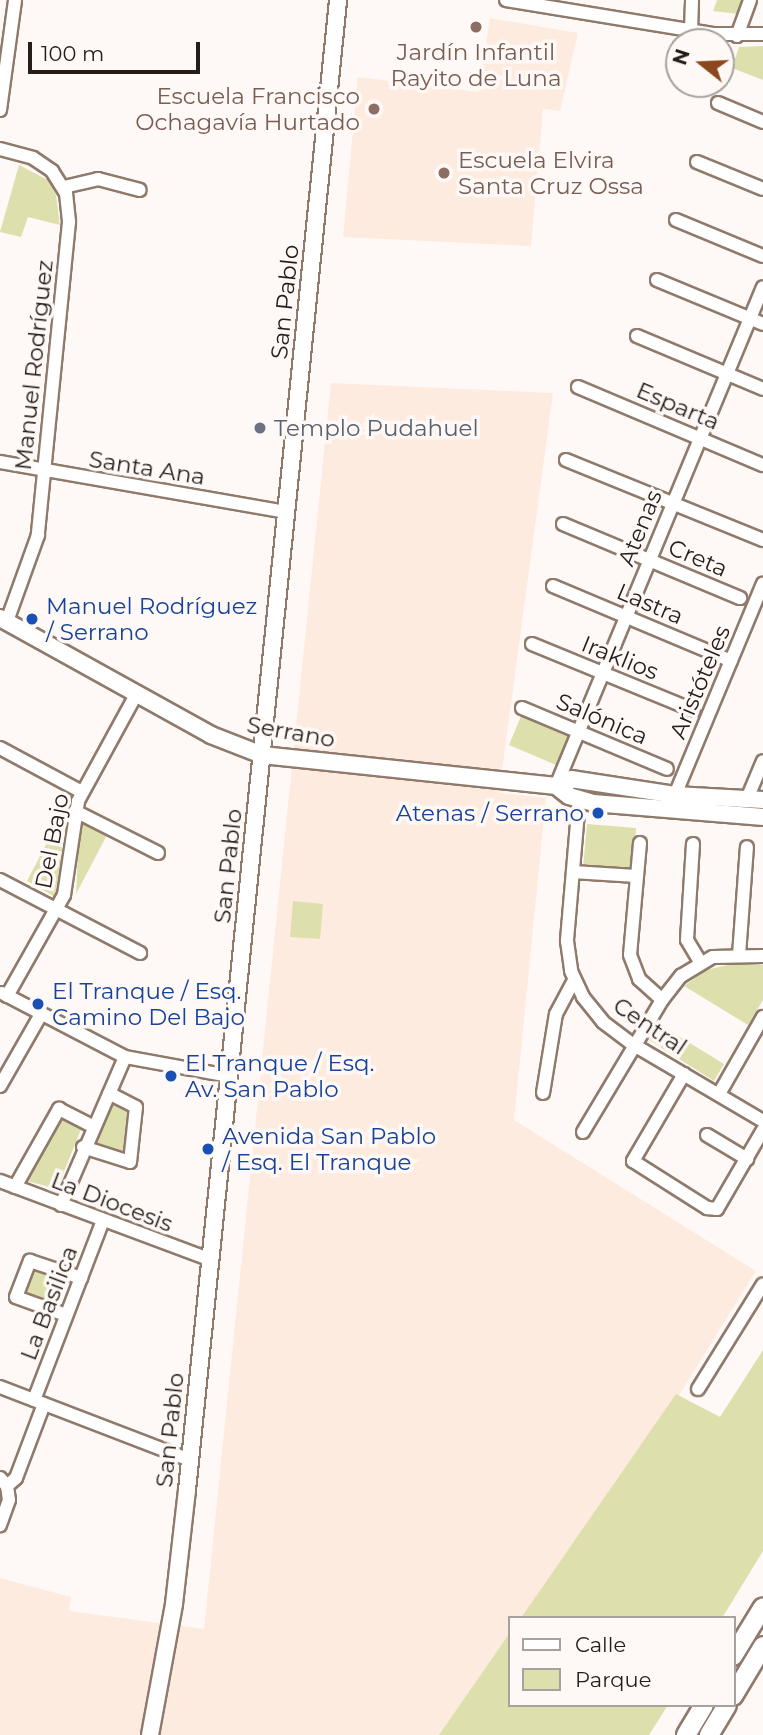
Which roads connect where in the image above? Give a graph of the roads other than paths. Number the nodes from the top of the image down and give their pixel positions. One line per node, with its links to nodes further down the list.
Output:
1 (15, 0): 10 (street)
2 (338, 0): 35 (main road, San Pablo)
3 (506, 0): 6 (street)
4 (692, 0): 7 (street)
5 (750, 0): 9 (street)
6 (679, 28)
7 (691, 28)
8 (763, 34): 9 (street)
9 (737, 36)
10 (2, 84): 12 (street)
11 (718, 103): 13 (street)
12 (0, 110)
13 (763, 122)
14 (0, 149): 16 (street)
15 (697, 162): 17 (street)
16 (64, 187): 18 (street); 33 (street, Manuel Rodríguez)
17 (763, 189)
18 (140, 190)
19 (676, 220): 20 (street)
20 (763, 256)
21 (657, 280): 23 (street)
22 (763, 287): 23 (street, Atenas)
23 (750, 318): 24 (street); 26 (street, Atenas)
24 (763, 324)
25 (637, 336): 26 (street)
26 (727, 374): 28 (street); 29 (street, Atenas)
27 (578, 387): 29 (street, Esparta)
28 (763, 389)
29 (700, 438): 32 (street, Esparta); 34 (street, Atenas)
30 (566, 460): 34 (street)
31 (0, 462): 33 (street, Santa Ana)
32 (763, 465)
33 (45, 472): 35 (street, Santa Ana); 44 (street, Manuel Rodríguez)
34 (672, 503): 37 (street); 38 (street, Atenas)
35 (287, 512): 53 (main road, San Pablo)
36 (563, 524): 38 (street, Creta)
37 (763, 540)
38 (650, 560): 41 (street, Creta); 43 (street, Atenas)
39 (763, 584): 42 (street, Aristóteles)
40 (553, 586): 43 (street, Lastra)
41 (740, 598)
42 (759, 606): 46 (street, Aristóteles)
43 (626, 617): 46 (street, Lastra); 47 (street, Atenas)
44 (3, 619): 48 (main road, Serrano)
45 (532, 644): 47 (street, Iraklios)
46 (731, 661): 58 (street, Aristóteles)
47 (602, 673): 50 (street, Iraklios); 51 (street, Atenas)
48 (137, 694): 53 (main road, Serrano); 57 (street, Del Bajo)
49 (522, 708): 51 (street, Salónica)
50 (693, 710)
51 (578, 732): 55 (street, Salónica); 56 (street, Atenas)
52 (0, 748): 57 (street)
53 (262, 755): 56 (main road, Serrano); 83 (main road, San Pablo)
54 (763, 761): 59 (street)
55 (667, 769)
56 (559, 787): 58 (main road, Serrano); 60 (main road)
57 (82, 792): 61 (street, Del Bajo)
58 (675, 795): 59 (main road, Serrano)
59 (755, 799)
60 (579, 800): 62 (main road); 67 (street, Central)
61 (75, 811): 66 (street); 70 (street, Del Bajo)
62 (763, 817)
63 (640, 843): 68 (street)
64 (693, 844): 74 (street)
65 (747, 847): 72 (street)
66 (158, 853)
67 (573, 872): 68 (street); 75 (street, Central)
68 (636, 876): 77 (street)
69 (0, 880): 70 (street)
70 (57, 910): 71 (street); 76 (street, Del Bajo)
71 (140, 953)
72 (739, 955): 73 (street); 74 (street)
73 (763, 956)
74 (700, 962): 77 (street)
75 (574, 980): 80 (street, Central); 86 (street)
76 (4, 994): 78 (street)
77 (662, 1000): 80 (street)
78 (41, 1014): 81 (street); 84 (street)
79 (763, 1017): 87 (street)
80 (634, 1045): 82 (street, Central); 90 (street)
81 (125, 1057): 83 (street); 85 (street)
82 (684, 1074): 87 (street, Central); 93 (street)
83 (229, 1076): 98 (main road, San Pablo)
84 (0, 1086)
85 (110, 1093): 89 (street); 92 (street)
86 (543, 1093)
87 (719, 1094): 88 (street, Central)
88 (762, 1121): 93 (street)
89 (92, 1126): 92 (street); 95 (street)
90 (583, 1132)
91 (707, 1135): 93 (street)
92 (83, 1147): 96 (street)
93 (747, 1159)
94 (0, 1181): 95 (street, La Diocesis)
95 (15, 1187): 96 (street, La Diocesis)
96 (61, 1205): 97 (street, La Diocesis)
97 (103, 1220): 98 (street, La Diocesis); 99 (street, La Basilica)
98 (211, 1260): 105 (main road, San Pablo)
99 (81, 1278): 101 (street, La Basilica); 101 (street)
100 (763, 1284): 103 (street)
101 (66, 1315): 104 (street, La Basilica)
102 (0, 1387): 104 (street)
103 (698, 1389)
104 (39, 1402): 105 (street); 106 (street, La Basilica)
105 (190, 1460): 114 (main road, San Pablo)
106 (4, 1482): 107 (street, La Basilica)
107 (0, 1525)
108 (763, 1607): 110 (highway)
109 (763, 1646): 111 (highway)
110 (735, 1653)
111 (735, 1693)
112 (703, 1707): 115 (highway)
113 (726, 1707): 116 (highway)
114 (150, 1735)
115 (686, 1735)
116 (709, 1735)

